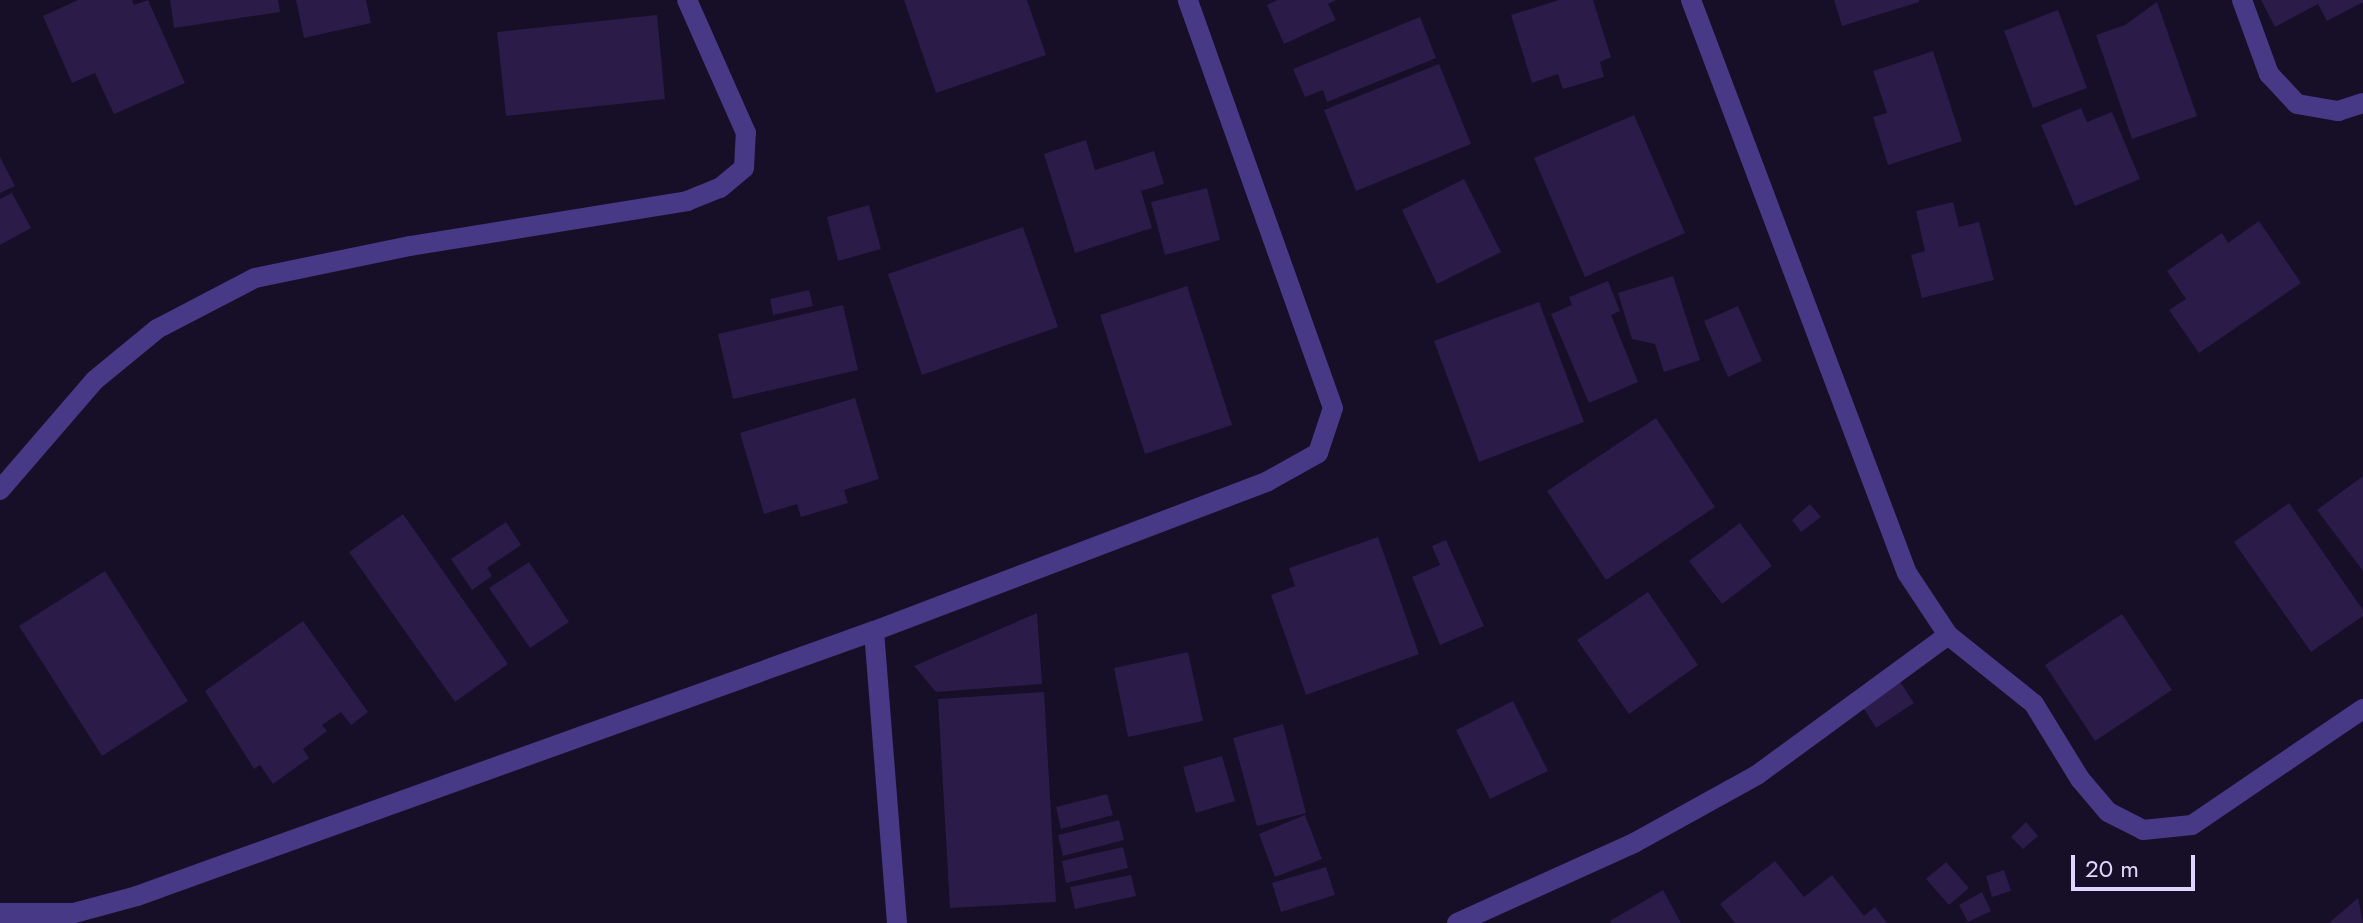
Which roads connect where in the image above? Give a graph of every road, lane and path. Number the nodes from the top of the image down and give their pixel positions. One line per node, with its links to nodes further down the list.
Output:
1 (687, 0): 6 (street)
2 (1188, 0): 7 (street)
3 (1691, 0): 8 (street)
4 (2242, 0): 5 (street)
5 (2363, 103)
6 (0, 490)
7 (874, 631): 10 (street); 11 (street)
8 (1948, 635): 9 (street); 12 (street)
9 (2363, 709)
10 (0, 913)
11 (897, 923)
12 (1457, 923)

